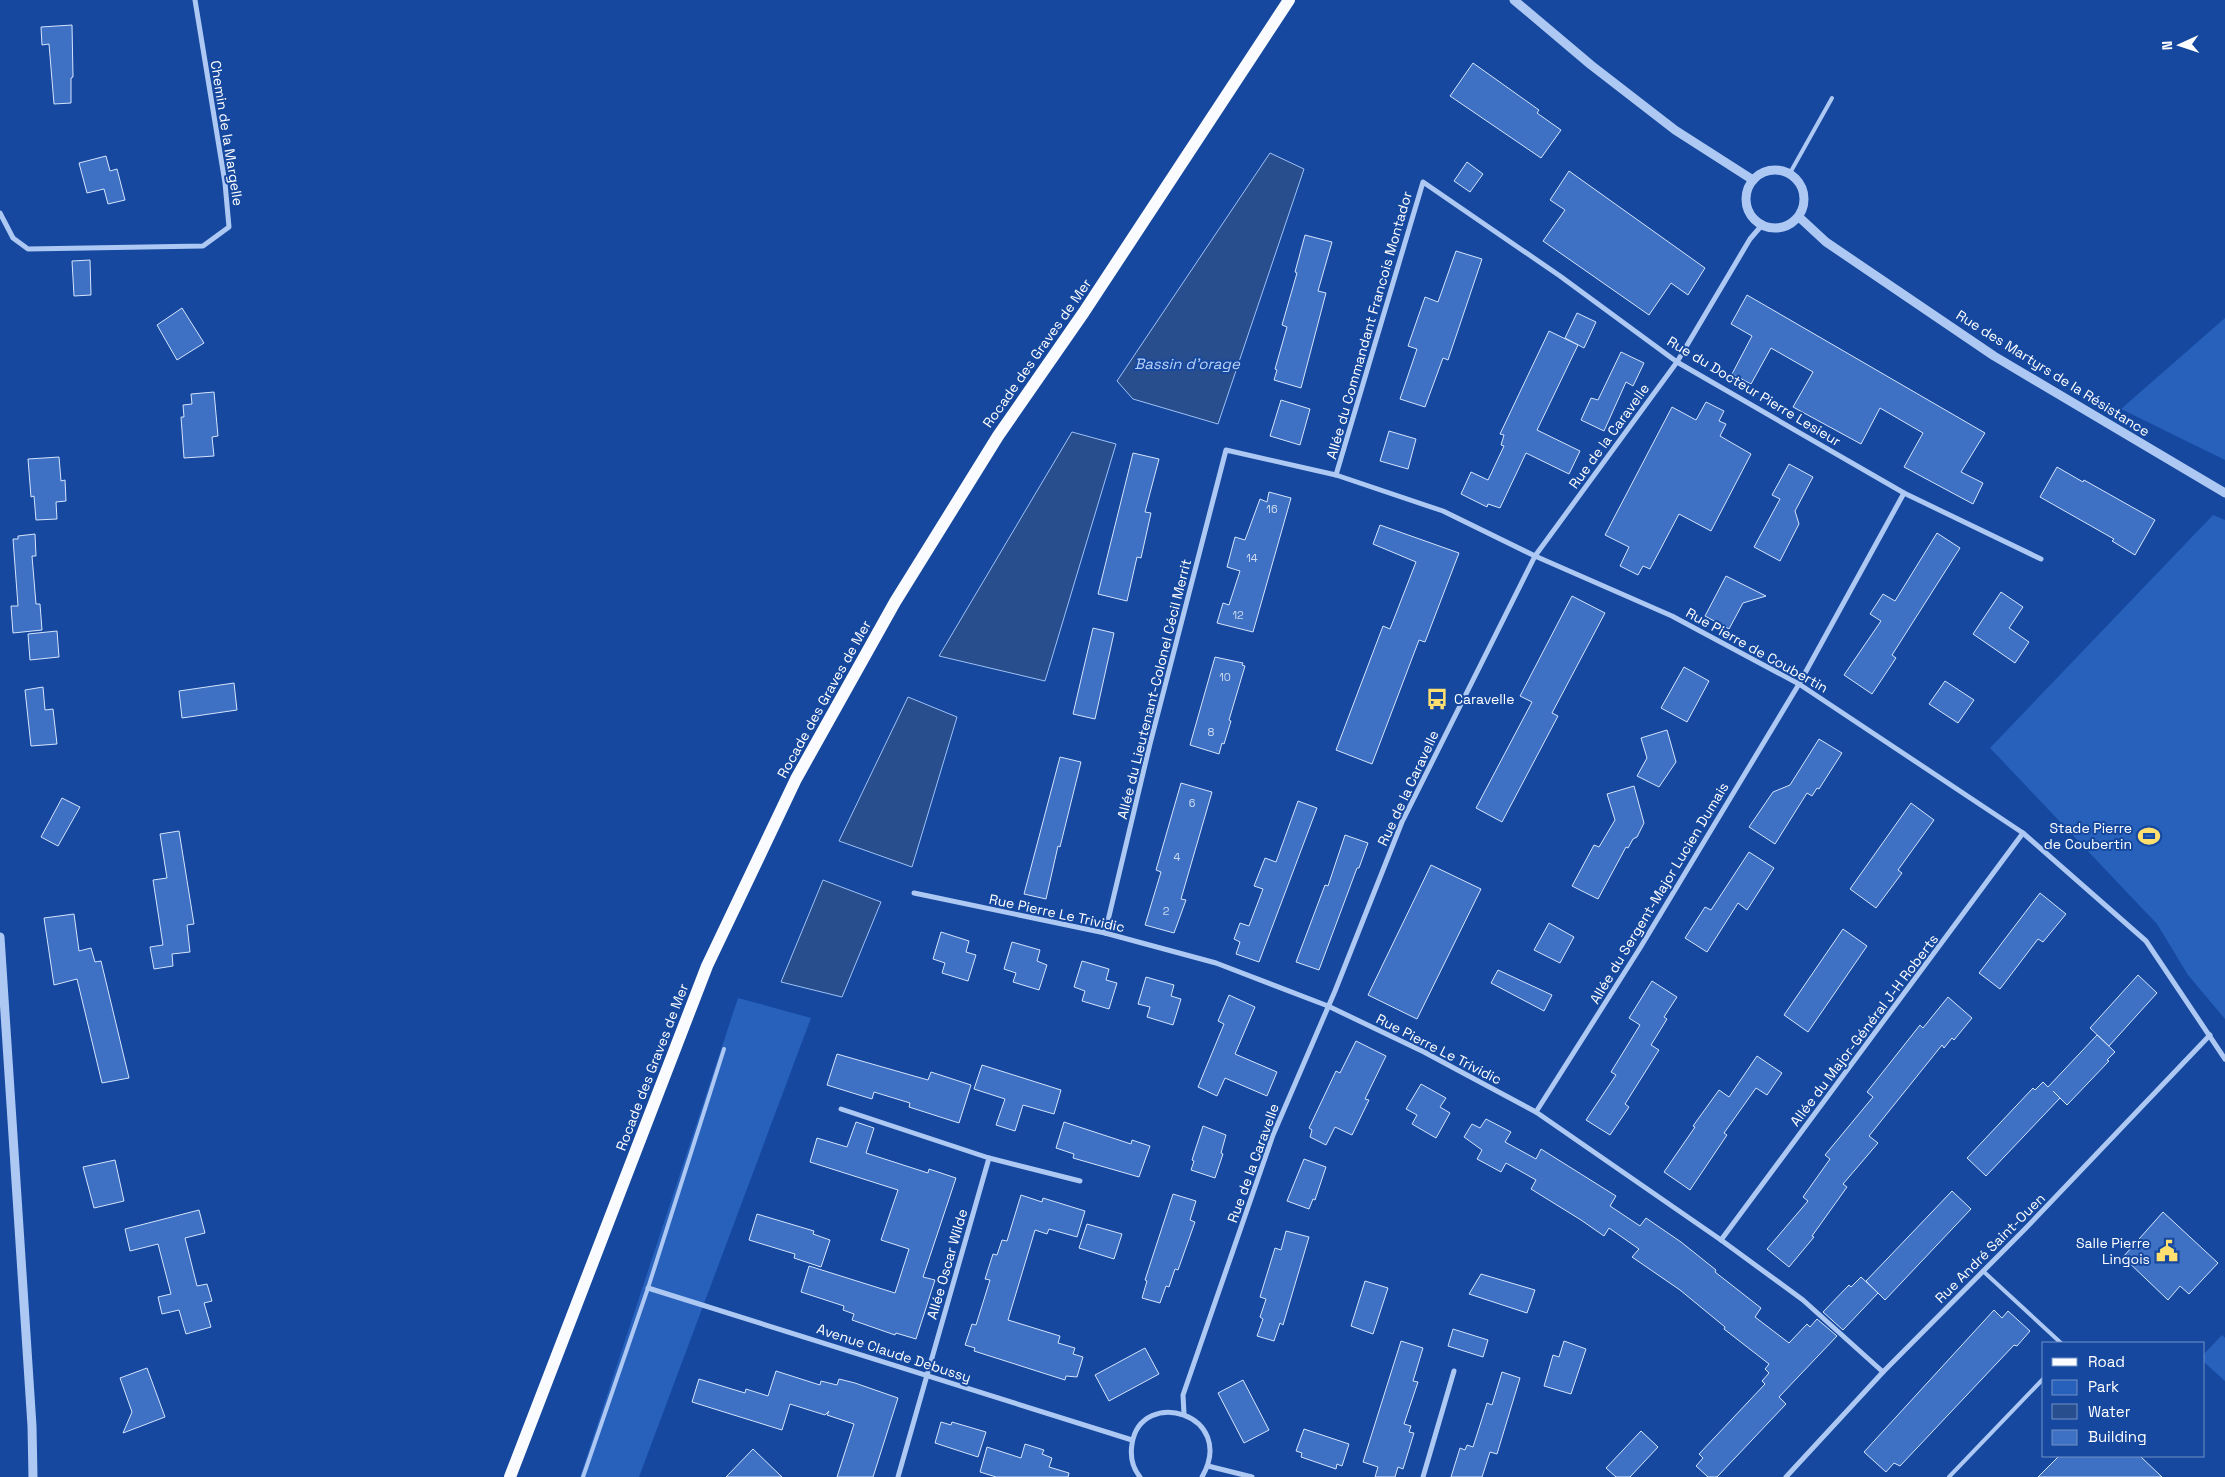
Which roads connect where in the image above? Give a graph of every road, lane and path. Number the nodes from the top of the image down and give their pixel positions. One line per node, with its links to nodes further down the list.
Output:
1 (195, 0): 8 (street, Chemin de la Margelle)
2 (1289, 0): 44 (main road, Rocade des Graves de Mer)
3 (1514, 0): 6 (street)
4 (1832, 98): 5 (lane)
5 (1790, 174): 6 (street); 9 (street)
6 (1753, 180): 10 (street)
7 (1423, 182): 11 (street, Rue du Docteur Pierre Lesieur); 13 (street, Allée du Commandant Francois Montador)
8 (0, 213)
9 (1799, 217): 10 (street); 15 (street, Rue des Martyrs de la Résistance)
10 (1762, 226): 11 (street, Rue de la Caravelle)
11 (1677, 362): 14 (street, Rue du Docteur Pierre Lesieur); 16 (street, Rue de la Caravelle)
12 (1226, 450): 13 (street, Rue Pierre de Coubertin); 21 (street, Allée du Lieutenant-Colonel Cécil Merrit)
13 (1336, 475): 16 (street, Rue Pierre de Coubertin)
14 (1904, 493): 17 (street, Rue du Docteur Pierre Lesieur); 18 (street, Allée du Sergent-Major Lucien Dumais)
15 (2225, 493)
16 (1536, 556): 18 (street, Rue Pierre de Coubertin); 24 (street, Rue de la Caravelle)
17 (2041, 560)
18 (1799, 684): 19 (street, Rue Pierre de Coubertin); 29 (street, Allée du Sergent-Major Lucien Dumais)
19 (2023, 833): 25 (street, Rue Pierre de Coubertin); 32 (street, Allée du Major-Général J-H Roberts)
20 (914, 893): 21 (street, Rue Pierre Le Trividic)
21 (1105, 934): 24 (street, Rue Pierre Le Trividic)
22 (0, 937): 23 (street)
23 (2, 980): 43 (street)
24 (1328, 1006): 29 (street, Rue Pierre Le Trividic); 40 (street, Rue de la Caravelle)
25 (2210, 1034): 27 (street, Rue Pierre de Coubertin); 33 (street, Rue André Saint-Ouen)
26 (724, 1049): 34 (lane)
27 (2225, 1059)
28 (841, 1110): 30 (street)
29 (1536, 1112): 32 (street, Rue Pierre Le Trividic)
30 (989, 1158): 31 (street); 38 (street, Allée Oscar Wilde)
31 (1080, 1181)
32 (1721, 1240): 37 (street, Rue Pierre Le Trividic)
33 (1983, 1271): 35 (lane); 37 (street, Rue André Saint-Ouen)
34 (648, 1288): 38 (street, Avenue Claude Debussy); 45 (lane)
35 (2060, 1342)
36 (1454, 1371): 50 (street)
37 (1883, 1372): 51 (street, Rue André Saint-Ouen)
38 (928, 1376): 41 (street, Avenue Claude Debussy); 46 (street, Allée Oscar Wilde)
39 (2042, 1380): 52 (lane)
40 (1184, 1414): 41 (street); 42 (street)
41 (1132, 1440): 47 (street)
42 (1208, 1466): 48 (street); 49 (street)
43 (33, 1477)
44 (510, 1477)
45 (583, 1477)
46 (898, 1477)
47 (1140, 1477)
48 (1202, 1477)
49 (1252, 1477)
50 (1423, 1477)
51 (1786, 1477)
52 (1949, 1477)

